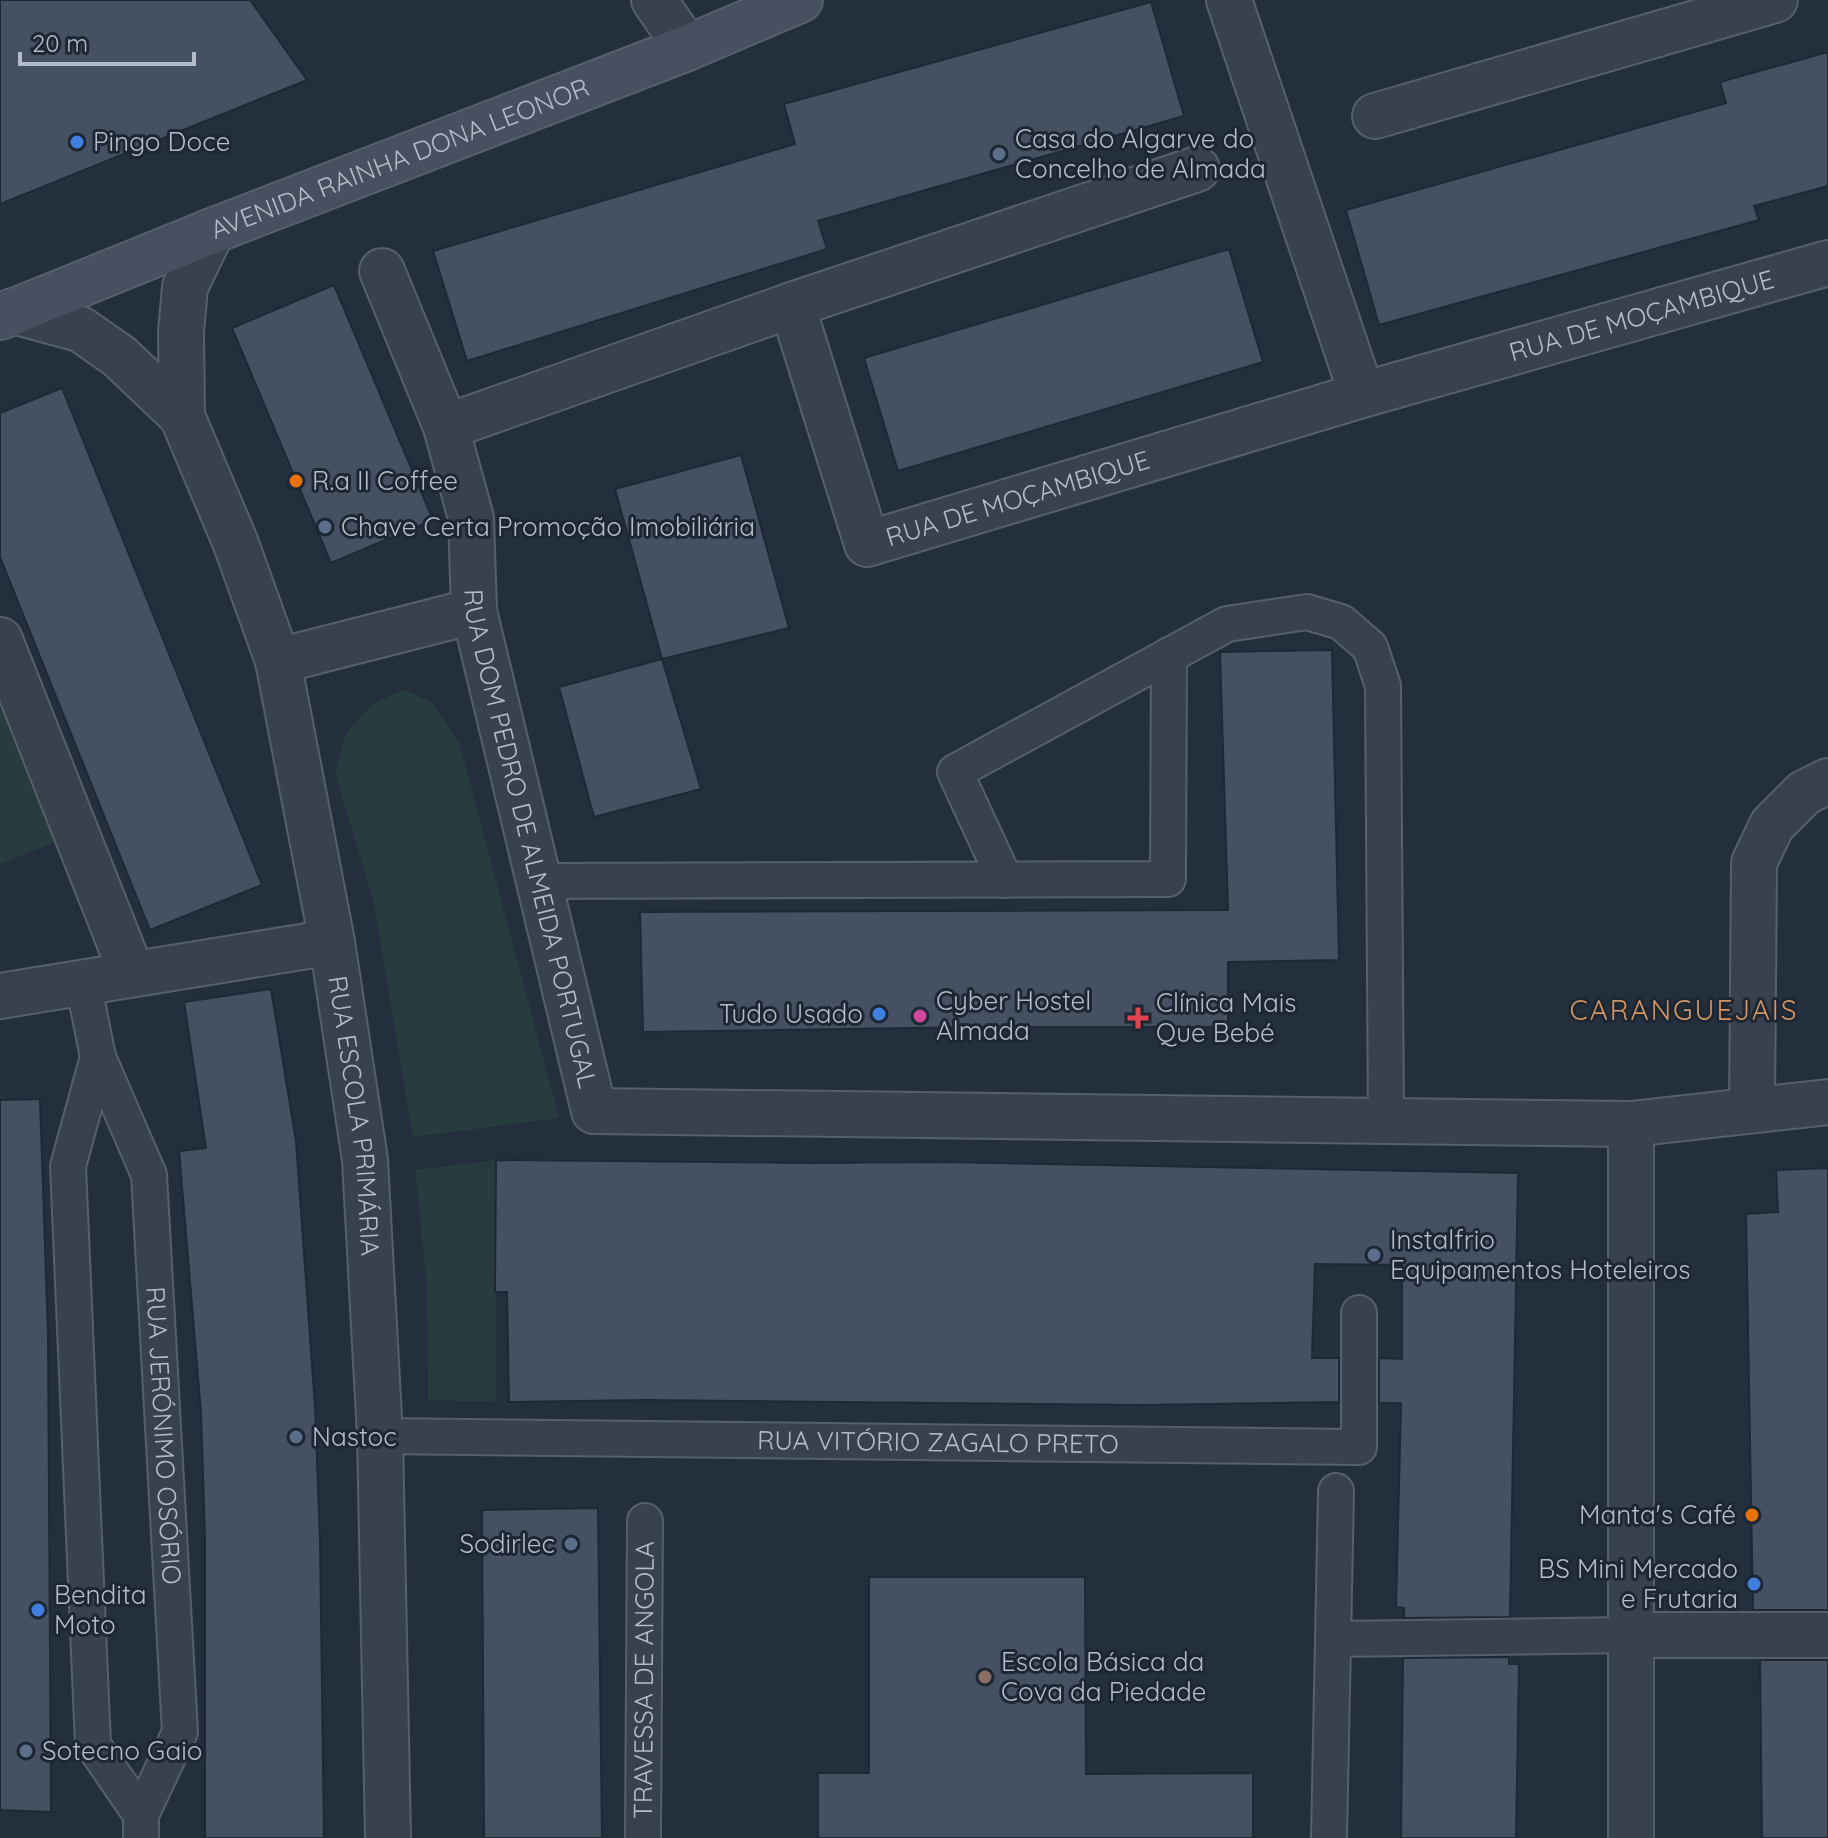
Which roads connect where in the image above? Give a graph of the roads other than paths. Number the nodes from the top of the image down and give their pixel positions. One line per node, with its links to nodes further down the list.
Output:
1 (654, 0): 5 (street)
2 (800, 0): 5 (main road, AVENIDA RAINHA DONA LEONOR)
3 (1229, 0): 13 (street)
4 (1775, 0): 6 (street)
5 (687, 48): 8 (main road, AVENIDA RAINHA DONA LEONOR)
6 (1375, 116)
7 (1197, 169): 11 (street)
8 (212, 231): 12 (main road, AVENIDA RAINHA DONA LEONOR); 14 (street, RUA ESCOLA PRIMÁRIA)
9 (1828, 263): 13 (street, RUA DE MOÇAMBIQUE)
10 (382, 271): 15 (street, RUA DOM PEDRO DE ALMEIDA PORTUGAL)
11 (792, 305): 13 (street, RUA DE MOÇAMBIQUE); 15 (street)
12 (7, 314): 14 (street, RUA ESCOLA PRIMÁRIA)
13 (1362, 395)
14 (182, 416): 19 (street, RUA ESCOLA PRIMÁRIA)
15 (446, 427): 16 (street, RUA DOM PEDRO DE ALMEIDA PORTUGAL)
16 (474, 611): 19 (street); 22 (street, RUA DOM PEDRO DE ALMEIDA PORTUGAL)
17 (0, 640): 24 (street)
18 (1169, 655): 21 (lane); 21 (lane); 30 (lane)
19 (278, 661): 23 (street, RUA ESCOLA PRIMÁRIA)
20 (1828, 781): 29 (street)
21 (1005, 880): 22 (lane)
22 (541, 881): 30 (street, RUA DOM PEDRO DE ALMEIDA PORTUGAL)
23 (332, 942): 24 (street); 33 (street, RUA ESCOLA PRIMÁRIA)
24 (132, 974): 25 (street)
25 (83, 982): 26 (street); 27 (lane, RUA JERÓNIMO OSÓRIO)
26 (0, 996)
27 (98, 1057): 39 (lane, RUA JERÓNIMO OSÓRIO); 39 (lane, RUA JERÓNIMO OSÓRIO)
28 (1828, 1102): 29 (street, RUA DOM PEDRO DE ALMEIDA PORTUGAL)
29 (1752, 1110): 31 (street, RUA DOM PEDRO DE ALMEIDA PORTUGAL)
30 (1386, 1121): 31 (street, RUA DOM PEDRO DE ALMEIDA PORTUGAL)
31 (1631, 1124): 36 (street)
32 (1359, 1313): 33 (lane, RUA VITÓRIO ZAGALO PRETO)
33 (380, 1436): 40 (street, RUA ESCOLA PRIMÁRIA)
34 (1336, 1491): 38 (lane)
35 (645, 1521): 41 (lane, TRAVESSA DE ANGOLA)
36 (1630, 1635): 37 (street); 38 (lane); 43 (street)
37 (1828, 1635)
38 (1333, 1639): 42 (lane)
39 (141, 1827)
40 (388, 1838)
41 (643, 1838)
42 (1329, 1838)
43 (1631, 1838)

